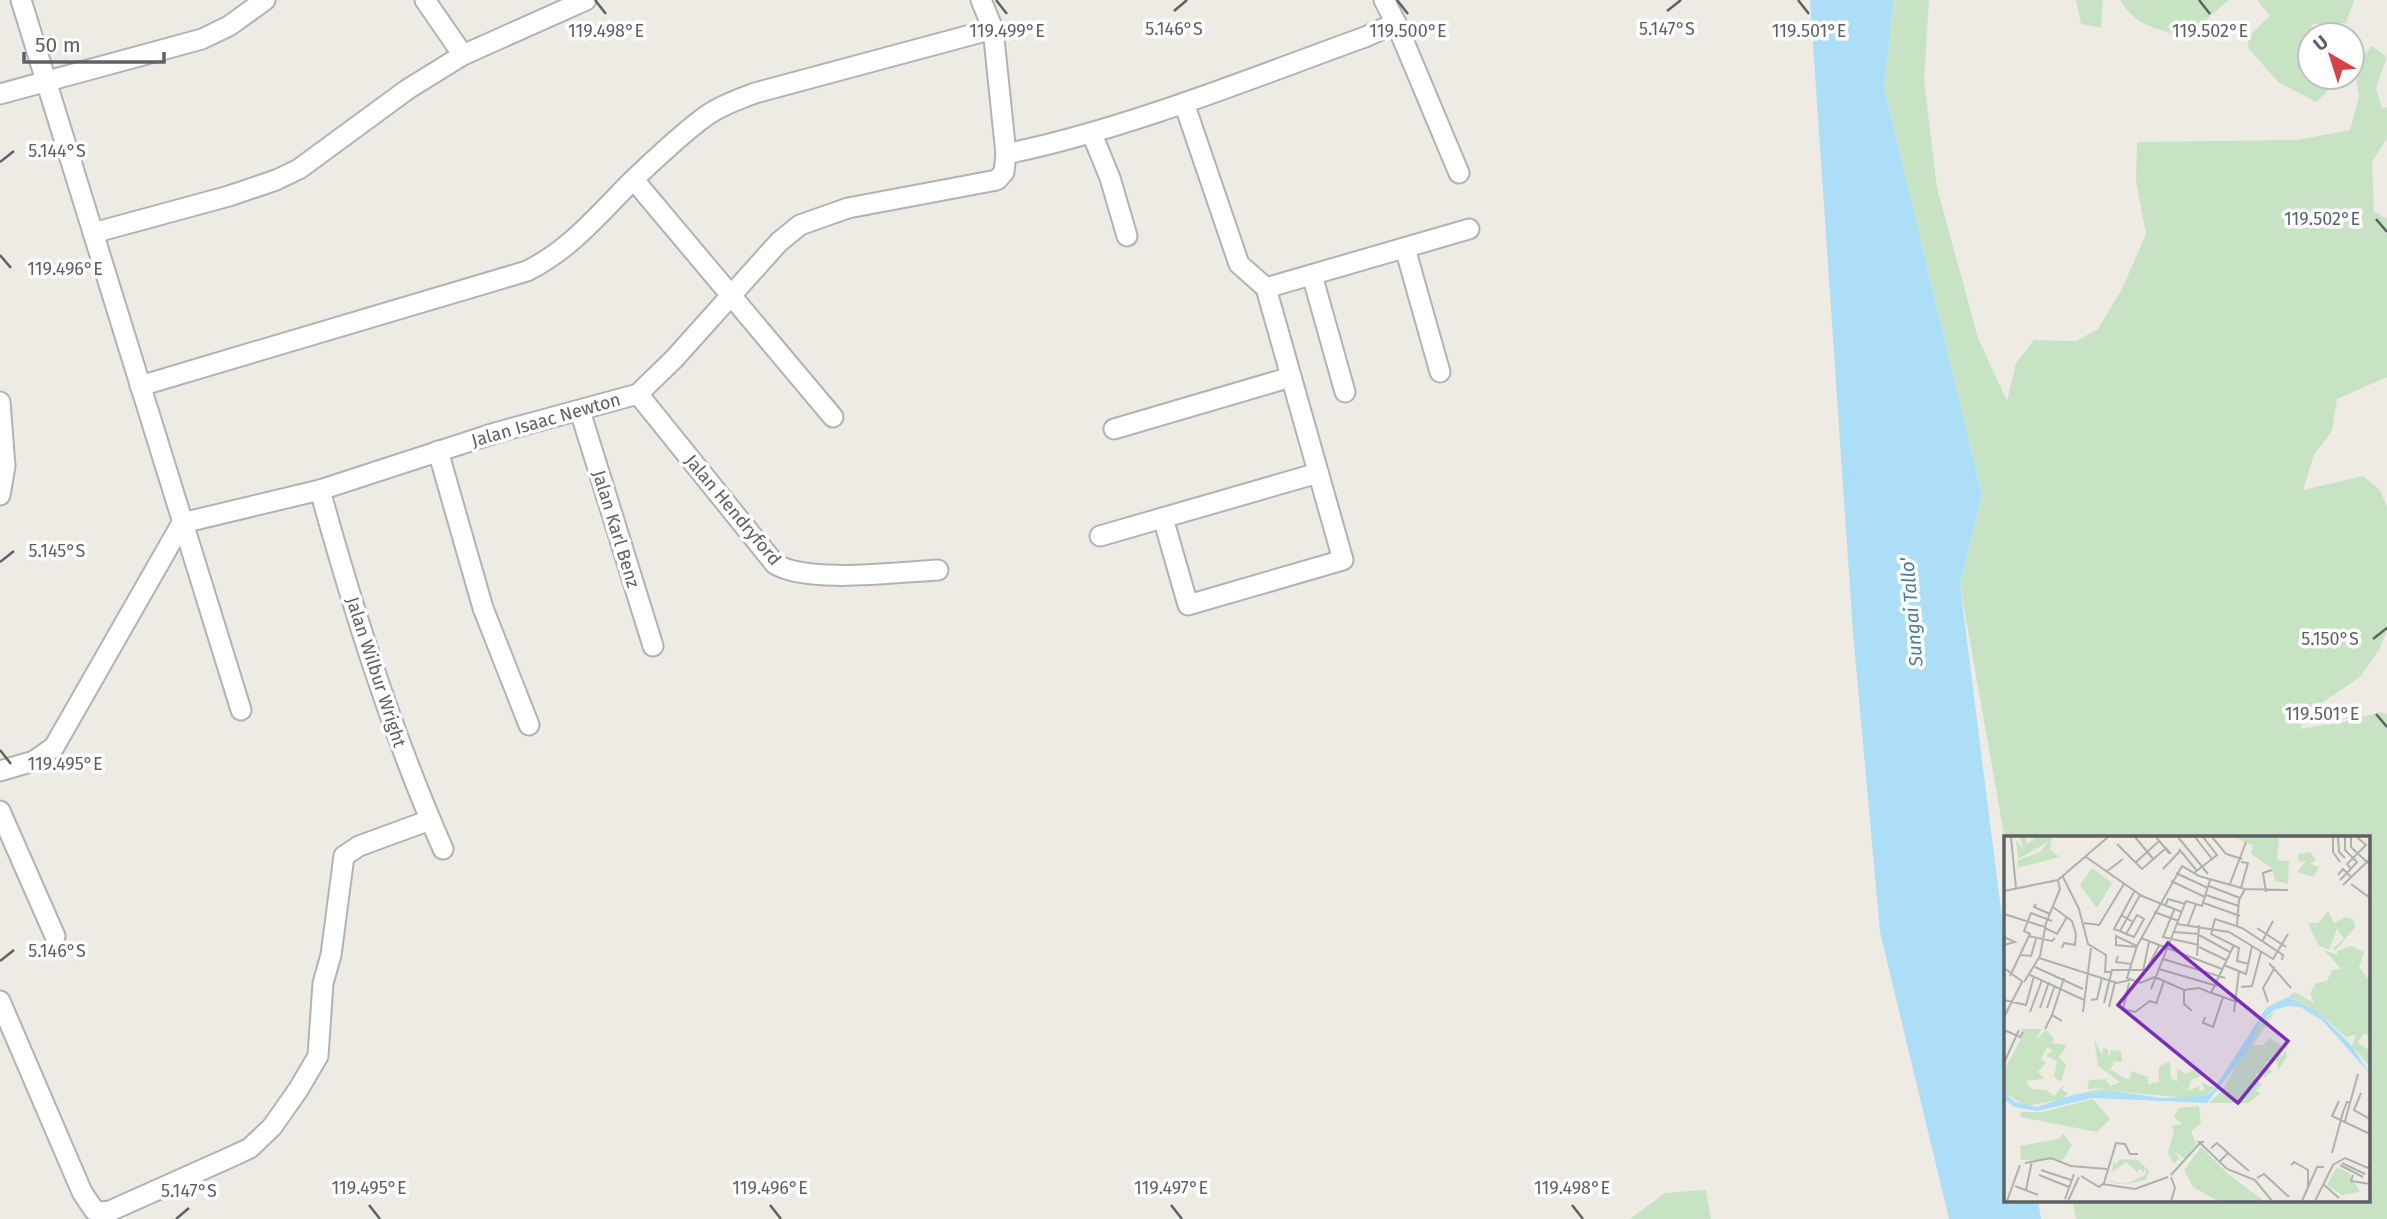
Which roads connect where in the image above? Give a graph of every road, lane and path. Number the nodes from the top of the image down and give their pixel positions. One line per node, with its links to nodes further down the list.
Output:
1 (21, 0): 10 (street)
2 (265, 0): 10 (street)
3 (425, 0): 9 (street)
4 (586, 0): 9 (street)
5 (981, 0): 8 (street)
6 (1384, 0): 7 (street)
7 (1396, 23): 12 (street, Jalan Isaac Newton); 15 (street)
8 (993, 29): 14 (street); 16 (street)
9 (463, 55): 18 (street)
10 (46, 81): 11 (street); 18 (street)
11 (0, 94)
12 (1184, 103): 13 (street, Jalan Isaac Newton); 22 (street)
13 (1092, 134): 14 (street, Jalan Isaac Newton); 19 (street)
14 (1005, 161): 23 (street, Jalan Isaac Newton)
15 (1459, 173)
16 (634, 180): 23 (street); 26 (street)
17 (1469, 229): 20 (street)
18 (93, 233): 26 (street)
19 (1127, 236)
20 (1405, 248): 21 (street); 24 (street)
21 (1312, 275): 22 (street); 27 (street)
22 (1266, 288): 25 (street)
23 (730, 294): 28 (street, Jalan Isaac Newton); 31 (street)
24 (1440, 372)
25 (1291, 377): 32 (street); 34 (street)
26 (141, 386): 38 (street)
27 (1345, 392)
28 (638, 394): 30 (street, Jalan Isaac Newton); 40 (street, Jalan Hendryford)
29 (0, 402): 36 (street)
30 (580, 411): 33 (street, Jalan Isaac Newton); 41 (street, Jalan Karl Benz)
31 (833, 417)
32 (1114, 429)
33 (438, 451): 35 (street, Jalan Isaac Newton); 43 (street)
34 (1318, 473): 37 (street); 37 (street)
35 (320, 490): 38 (street, Jalan Isaac Newton); 46 (street, Jalan Wilbur Wright)
36 (0, 495)
37 (1163, 518): 39 (street)
38 (182, 523): 42 (street); 44 (street)
39 (1100, 536)
40 (939, 570)
41 (653, 646)
42 (241, 710)
43 (528, 725)
44 (0, 771)
45 (0, 811): 48 (street)
46 (430, 820): 47 (street, Jalan Wilbur Wright); 49 (street)
47 (443, 849)
48 (55, 936)
49 (0, 1002)

